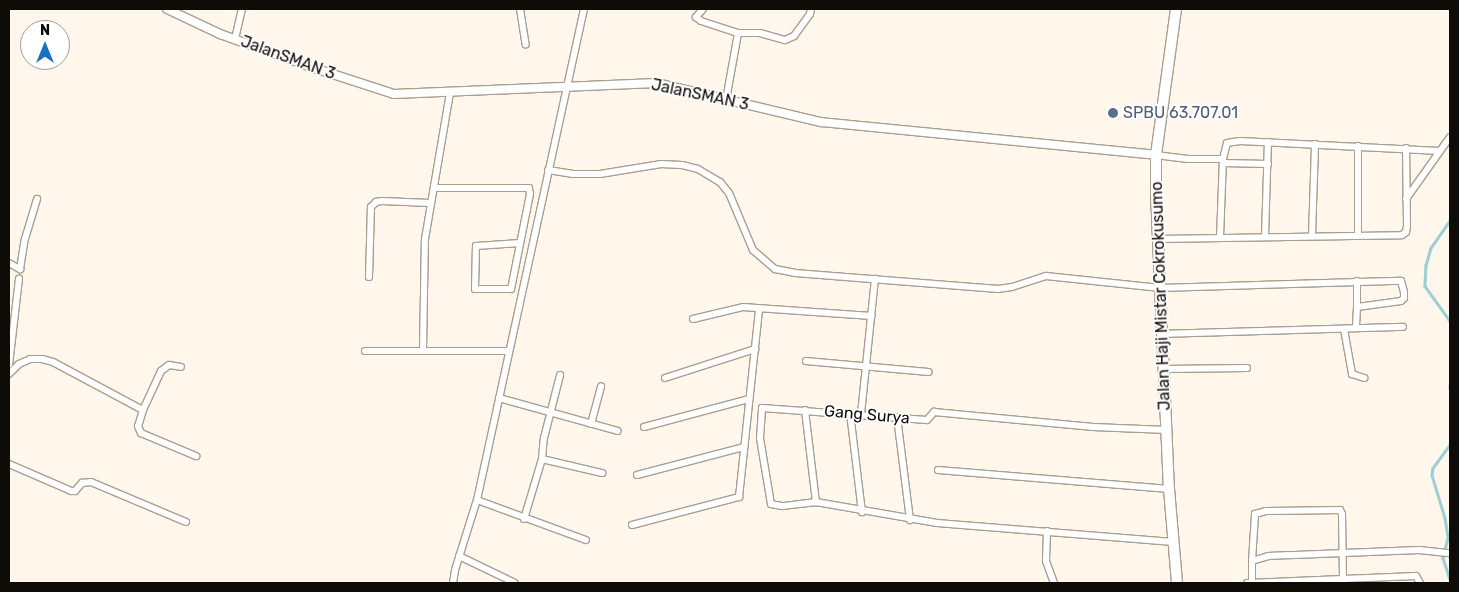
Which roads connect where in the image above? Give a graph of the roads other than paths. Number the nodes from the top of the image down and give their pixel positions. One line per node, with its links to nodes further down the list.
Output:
1 (167, 9): 9 (street, JalanSMAN 3)
2 (242, 9): 9 (street)
3 (520, 9): 10 (street)
4 (584, 9): 11 (street)
5 (703, 9): 8 (street)
6 (810, 9): 8 (street)
7 (1176, 9): 20 (main road, Jalan Haji Mistar Cokrokusumo)
8 (738, 33): 13 (street)
9 (236, 39): 12 (street, JalanSMAN 3)
10 (526, 45)
11 (566, 87): 12 (street, JalanSMAN 3); 13 (street, JalanSMAN 3); 23 (street)
12 (450, 92): 24 (street)
13 (726, 100): 20 (street, JalanSMAN 3)
14 (1450, 137): 19 (street)
15 (1268, 142): 16 (street); 21 (street); 22 (street)
16 (1315, 144): 17 (street); 30 (street)
17 (1358, 146): 18 (street); 28 (street)
18 (1406, 148): 19 (street); 26 (street)
19 (1440, 151): 26 (street)
20 (1156, 155): 21 (street); 32 (main road, Jalan Haji Mistar Cokrokusumo)
21 (1223, 161): 22 (street); 31 (street)
22 (1268, 164): 29 (street)
23 (548, 170): 37 (street); 52 (street)
24 (434, 188): 27 (street); 33 (street)
25 (37, 200): 34 (street)
26 (1405, 200): 28 (street)
27 (430, 202): 35 (street); 51 (street)
28 (1358, 234): 30 (street)
29 (1265, 236): 30 (street); 31 (street)
30 (1312, 236)
31 (1220, 237): 32 (street)
32 (1158, 239): 39 (main road, Jalan Haji Mistar Cokrokusumo)
33 (520, 243): 33 (street)
34 (9, 263)
35 (369, 277)
36 (19, 279): 42 (street)
37 (875, 279): 39 (street); 43 (street)
38 (1356, 281): 39 (street); 40 (street); 40 (street)
39 (1160, 288): 48 (main road, Jalan Haji Mistar Cokrokusumo)
40 (1357, 307): 46 (street)
41 (759, 309): 43 (street); 44 (street); 49 (street)
42 (12, 316): 54 (street)
43 (872, 316): 56 (street)
44 (694, 319)
45 (1403, 327): 46 (street)
46 (1356, 328): 47 (street)
47 (1344, 329): 48 (street); 63 (street)
48 (1162, 334): 58 (main road, Jalan Haji Mistar Cokrokusumo)
49 (755, 349): 62 (street); 66 (street)
50 (365, 350): 51 (street)
51 (423, 350): 52 (street)
52 (509, 351): 65 (street)
53 (806, 361): 56 (street)
54 (9, 365)
55 (181, 367): 68 (street)
56 (866, 367): 59 (street); 72 (street)
57 (1247, 368): 58 (street)
58 (1164, 369): 76 (main road, Jalan Haji Mistar Cokrokusumo)
59 (929, 372)
60 (9, 374): 68 (street)
61 (560, 375): 70 (street)
62 (665, 378)
63 (1364, 378)
64 (601, 386): 74 (street)
65 (499, 398): 70 (street); 86 (street)
66 (749, 403): 67 (street, Gang Surya); 75 (street); 78 (street)
67 (762, 408): 69 (street, Gang Surya); 87 (street)
68 (143, 410): 79 (street)
69 (804, 410): 71 (street, Gang Surya); 87 (street)
70 (550, 412): 74 (street); 80 (street)
71 (850, 413): 72 (street, Gang Surya); 88 (street)
72 (861, 414): 73 (street, Gang Surya)
73 (897, 417): 76 (street, Gang Surya); 90 (street)
74 (591, 424): 77 (street)
75 (644, 427)
76 (1167, 430): 85 (main road, Jalan Haji Mistar Cokrokusumo)
77 (618, 431)
78 (744, 447): 84 (street); 92 (street)
79 (196, 456)
80 (542, 459): 83 (street); 89 (street)
81 (9, 464): 91 (street)
82 (938, 470): 85 (street)
83 (602, 474)
84 (637, 475)
85 (1169, 489): 95 (main road, Jalan Haji Mistar Cokrokusumo)
86 (477, 500): 89 (street); 98 (street)
87 (816, 502): 88 (street)
88 (862, 512): 90 (street)
89 (524, 519): 94 (street)
90 (910, 520): 93 (street)
91 (186, 522)
92 (632, 525)
93 (1047, 531): 95 (street); 103 (street)
94 (586, 540)
95 (1172, 542): 104 (main road, Jalan Haji Mistar Cokrokusumo)
96 (1450, 554): 97 (street)
97 (1343, 555): 99 (street); 99 (street); 100 (street)
98 (459, 556): 101 (street); 102 (street)
99 (1252, 562): 106 (street)
100 (1343, 581): 106 (street); 107 (street)
101 (453, 583)
102 (515, 583)
103 (1054, 583)
104 (1177, 583)
105 (1247, 583): 106 (street)
106 (1252, 583)
107 (1420, 583)

